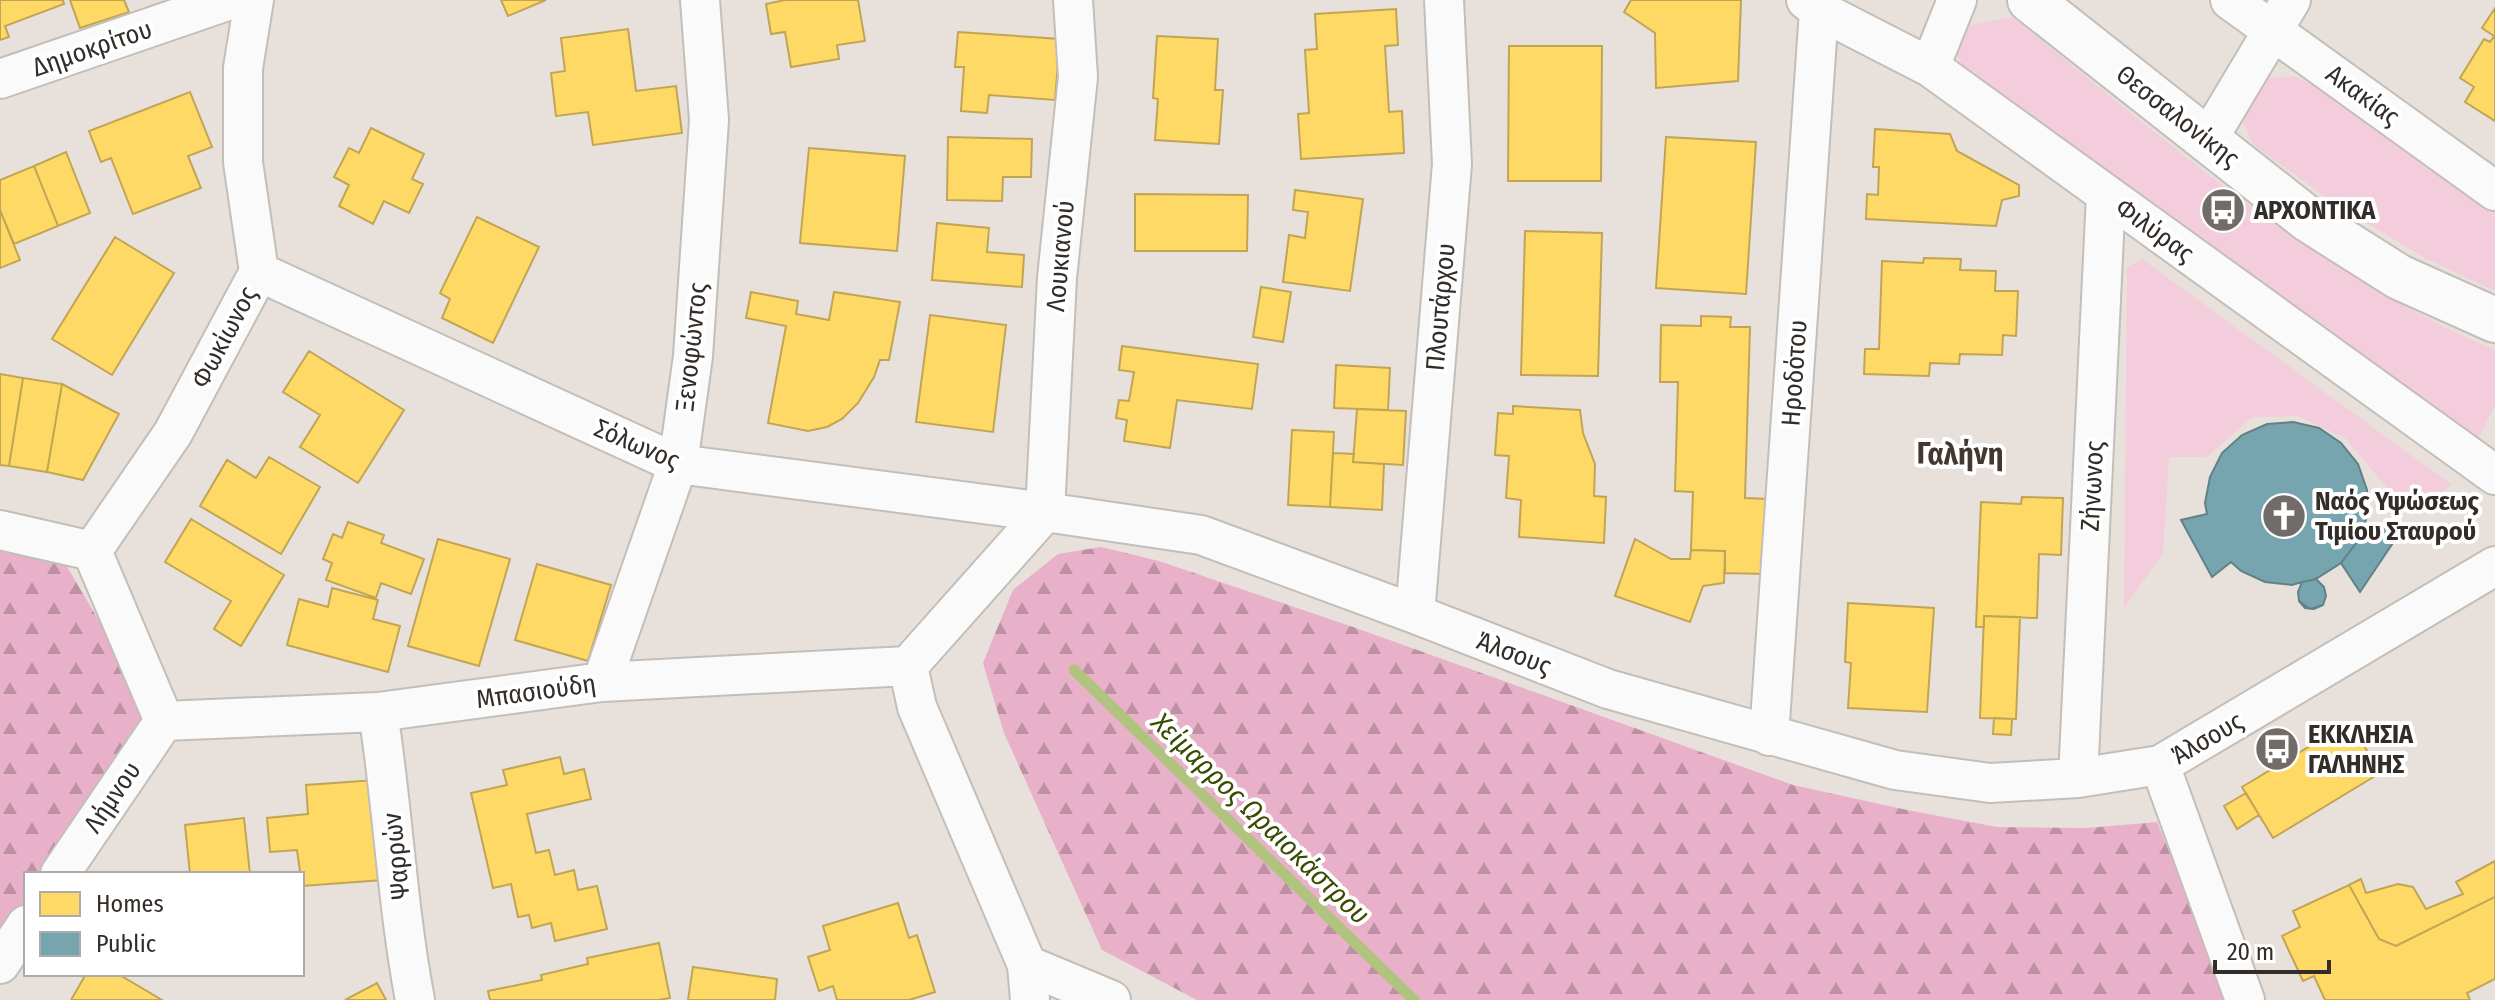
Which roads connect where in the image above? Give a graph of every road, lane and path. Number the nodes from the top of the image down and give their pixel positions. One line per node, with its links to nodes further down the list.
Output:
1 (230, 0): 12 (street, Δημοκρίτου)
2 (254, 0): 16 (street, Φωκίωνος)
3 (700, 0): 18 (street, Ξενοφώντος)
4 (1073, 0): 20 (street, Λουκιανού)
5 (1444, 0): 24 (street, Πλουτάρχου)
6 (1957, 0): 11 (street)
7 (2030, 0): 13 (main road, Θεσσαλονίκης)
8 (2230, 0): 10 (street, Ακακίας)
9 (1812, 5): 11 (street, Φιλύρας); 29 (street, Ηροδότου)
10 (2282, 15): 13 (street); 14 (street, Ακακίας)
11 (1930, 67): 15 (street, Φιλύρας)
12 (0, 79)
13 (2208, 139): 17 (main road, Θεσσαλονίκης)
14 (2495, 191)
15 (2106, 195): 19 (street, Φιλύρας); 31 (street, Ζήνωνος)
16 (259, 272): 18 (street, Σόλωνος); 22 (street, Φωκίωνος)
17 (2495, 320)
18 (678, 464): 20 (street, Σόλωνος); 26 (street, Ξενοφώντος)
19 (2495, 475)
20 (1045, 512): 24 (street, Άλσους); 25 (street)
21 (0, 530): 22 (street)
22 (92, 551): 28 (street)
23 (2495, 566): 30 (street, Άλσους)
24 (1415, 614): 29 (street, Άλσους)
25 (908, 666): 26 (street, Μπασιούδη); 35 (street)
26 (602, 682): 27 (street, Μπασιούδη)
27 (378, 712): 28 (street, Μπασιούδη); 36 (street, Ψαρρών)
28 (164, 721): 32 (street, Λήμνου)
29 (1769, 736): 31 (street, Άλσους)
30 (2160, 765): 31 (street, Άλσους); 38 (street)
31 (2078, 778)
32 (61, 872)
33 (24, 928): 34 (street)
34 (0, 964)
35 (1028, 982): 37 (street)
36 (415, 1000)
37 (1111, 1000)
38 (2245, 1000)

